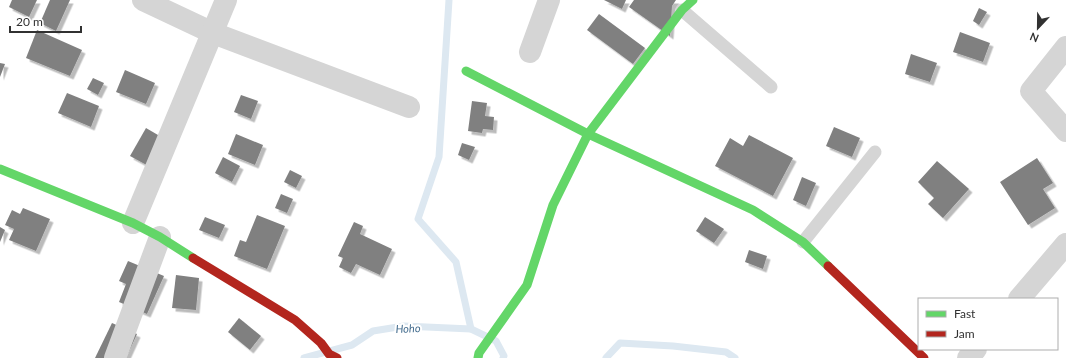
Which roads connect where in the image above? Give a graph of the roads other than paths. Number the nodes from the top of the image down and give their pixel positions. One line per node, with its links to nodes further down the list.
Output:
1 (143, 0): 6 (street)
2 (226, 0): 6 (street)
3 (549, 0): 8 (street)
4 (693, 0): 5 (street)
5 (682, 10): 10 (lane); 13 (street)
6 (213, 33): 11 (street); 16 (street)
7 (1066, 47): 12 (street)
8 (530, 52)
9 (466, 71): 13 (street)
10 (771, 86)
11 (409, 107)
12 (1066, 131)
13 (588, 134): 18 (street); 22 (street)
14 (875, 152): 18 (lane)
15 (0, 169): 16 (street)
16 (133, 223): 17 (street)
17 (160, 237): 23 (street); 24 (street)
18 (802, 242): 25 (street)
19 (1066, 244): 20 (street)
20 (1020, 298)
21 (975, 350): 26 (street)
22 (478, 355)
23 (334, 357)
24 (115, 358)
25 (924, 358)
26 (968, 358)

